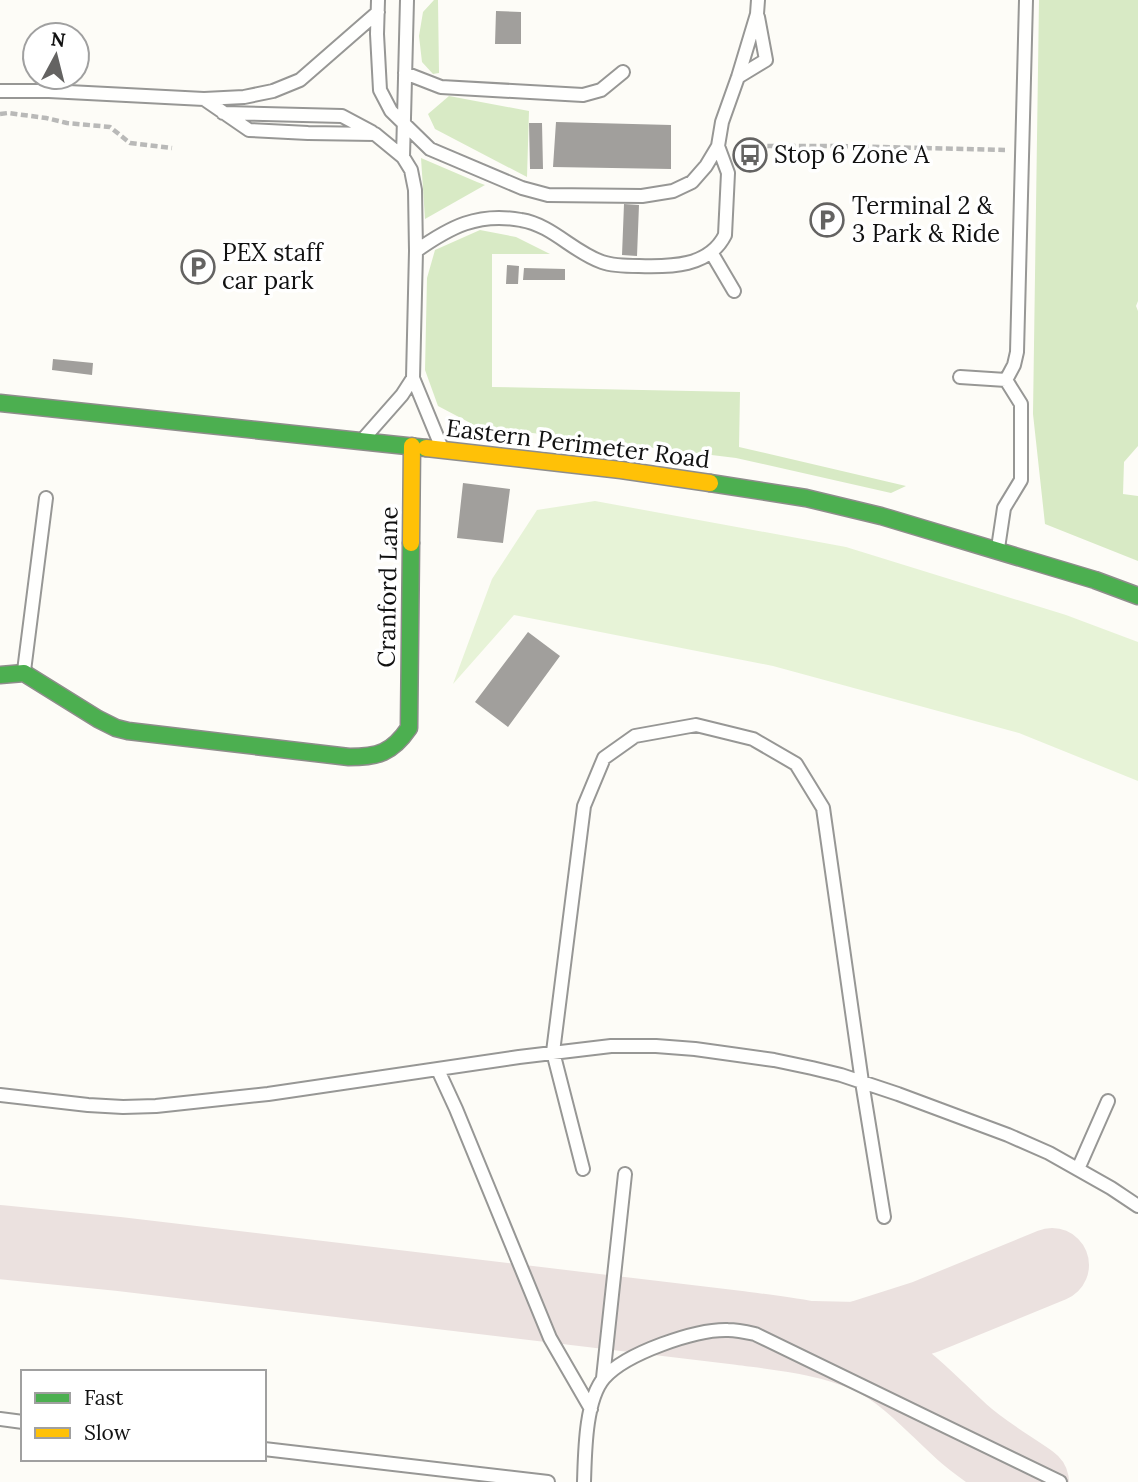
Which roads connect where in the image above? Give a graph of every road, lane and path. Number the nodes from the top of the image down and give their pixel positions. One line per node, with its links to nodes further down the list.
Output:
1 (407, 0): 7 (lane)
2 (758, 0): 5 (lane)
3 (1026, 0): 16 (lane)
4 (378, 6): 10 (lane); 13 (lane)
5 (757, 14): 8 (lane); 8 (lane)
6 (623, 72): 7 (lane)
7 (405, 73): 13 (lane)
8 (738, 78): 12 (lane)
9 (0, 91): 10 (lane)
10 (204, 99): 17 (lane)
11 (0, 114): 15 (path)
12 (722, 122): 14 (lane); 16 (path)
13 (402, 123): 14 (lane); 17 (lane)
14 (718, 146): 19 (lane)
15 (172, 148)
16 (1023, 150): 23 (lane)
17 (403, 156): 18 (lane)
18 (416, 251): 19 (lane); 22 (lane)
19 (711, 252): 20 (lane)
20 (734, 291)
21 (960, 377): 23 (lane)
22 (413, 378): 25 (lane); 27 (lane)
23 (1006, 380): 29 (lane)
24 (0, 403): 25 (street, Eastern Perimeter Road)
25 (361, 440): 26 (street, Eastern Perimeter Road)
26 (412, 446): 27 (street, Eastern Perimeter Road); 31 (street, Cranford Lane)
27 (442, 449): 29 (street, Eastern Perimeter Road)
28 (46, 498): 31 (lane)
29 (997, 551): 30 (street, Eastern Perimeter Road)
30 (1138, 596)
31 (24, 673): 32 (street)
32 (0, 675)
33 (553, 1052): 34 (lane); 35 (lane); 35 (lane); 38 (lane)
34 (438, 1070): 36 (lane); 44 (lane)
35 (862, 1082): 39 (lane); 42 (lane)
36 (0, 1095)
37 (1108, 1101): 39 (lane)
38 (583, 1169)
39 (1078, 1169): 41 (lane)
40 (625, 1174): 43 (lane)
41 (1138, 1206)
42 (884, 1217)
43 (603, 1378): 44 (lane); 50 (lane)
44 (591, 1409): 49 (lane)
45 (0, 1419): 46 (lane)
46 (21, 1422)
47 (266, 1449): 48 (lane)
48 (548, 1482)
49 (584, 1482)
50 (1060, 1482)

